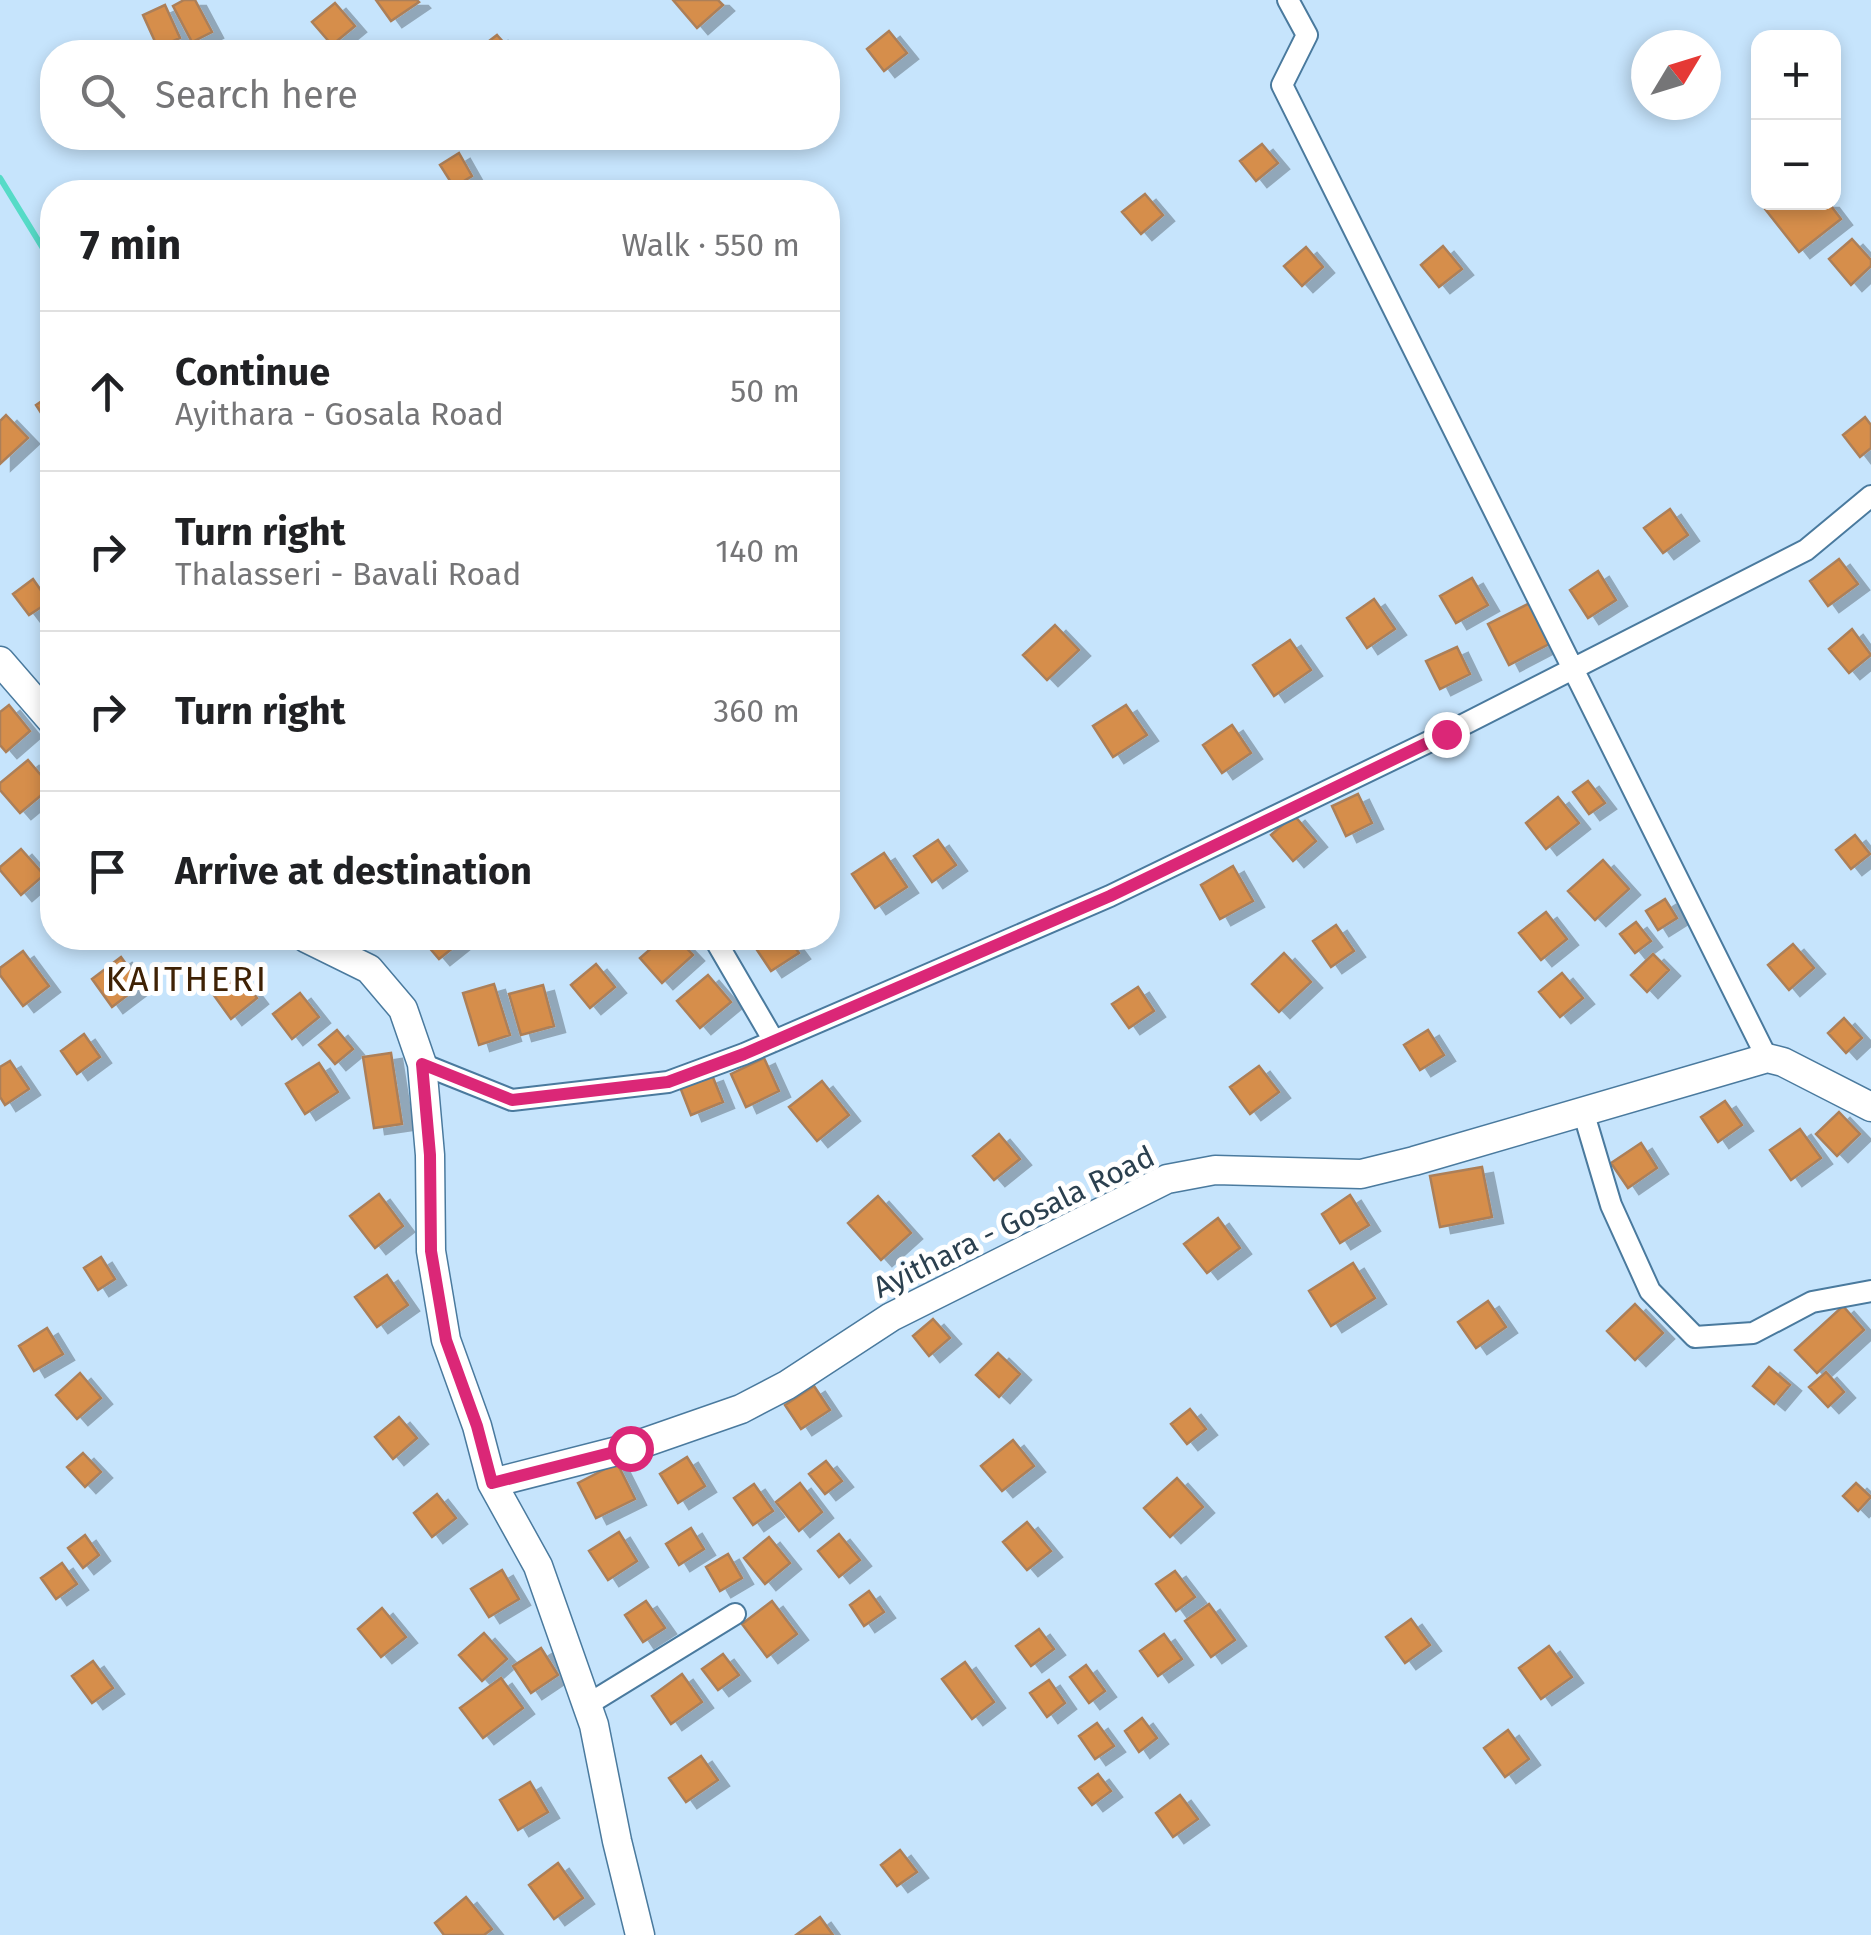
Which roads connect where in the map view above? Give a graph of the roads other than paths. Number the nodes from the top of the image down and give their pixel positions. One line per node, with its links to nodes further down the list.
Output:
1 (1288, 0): 4 (street)
2 (1871, 496): 4 (street)
3 (0, 661): 5 (main road)
4 (1572, 667): 8 (street); 9 (street)
5 (40, 707)
6 (330, 950): 10 (main road)
7 (721, 950): 8 (street)
8 (774, 1041): 10 (street)
9 (1767, 1058): 11 (main road); 12 (main road, Ayithara - Gosala Road)
10 (422, 1064): 14 (main road)
11 (1871, 1107)
12 (1583, 1111): 13 (street); 14 (main road, Ayithara - Gosala Road)
13 (1871, 1292)
14 (492, 1483): 16 (main road)
15 (735, 1614): 16 (street)
16 (587, 1704): 17 (main road)
17 (640, 1935)

